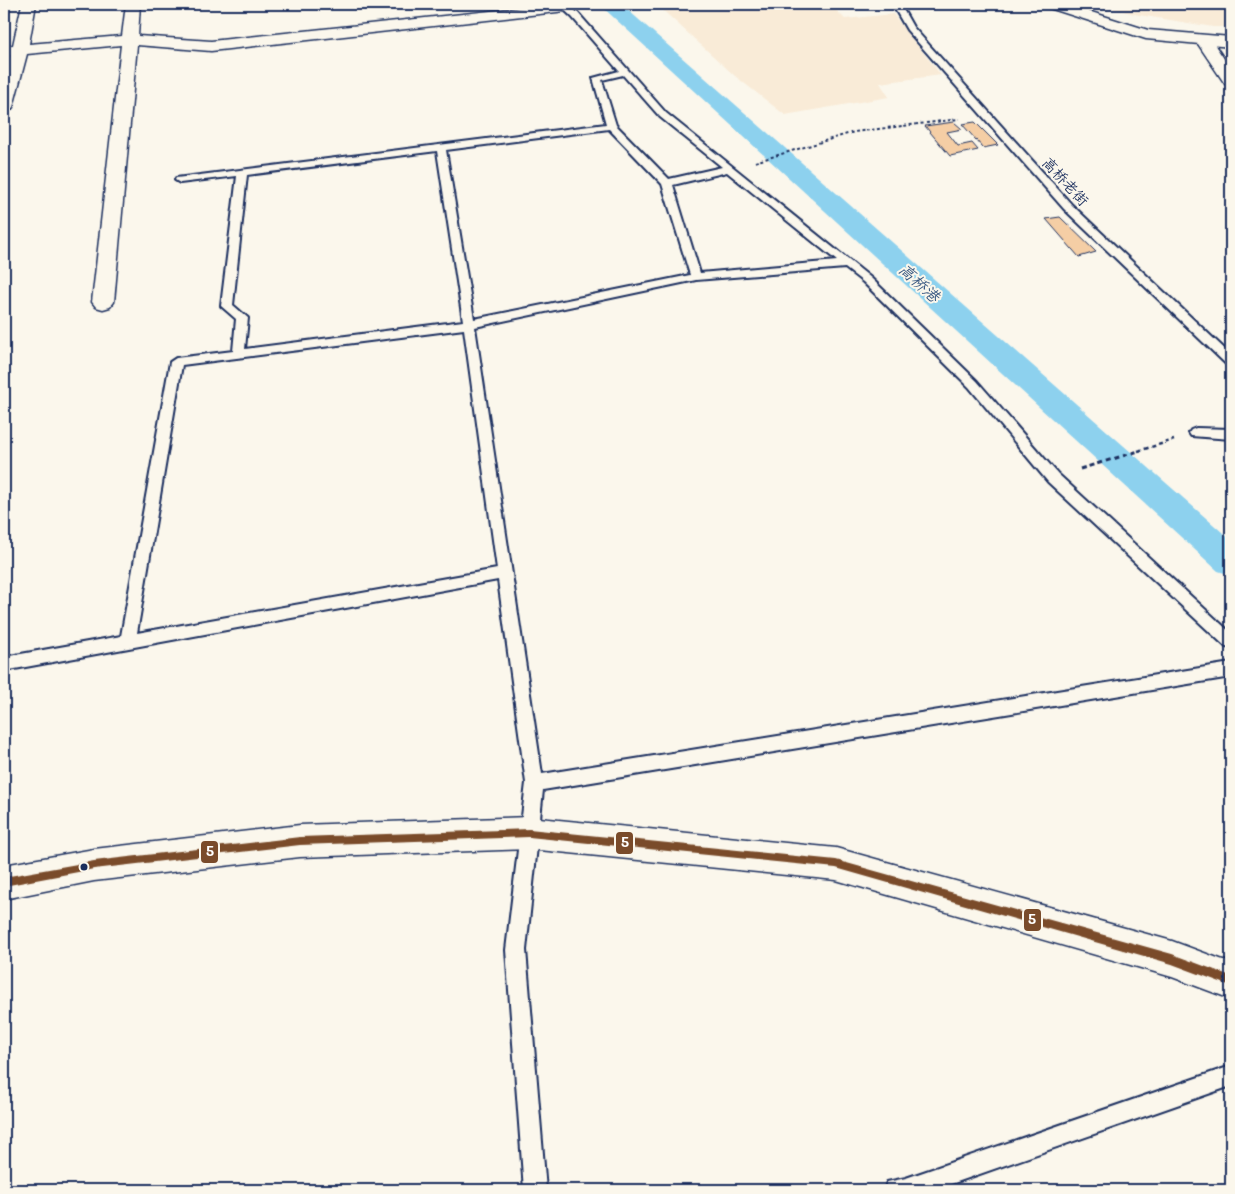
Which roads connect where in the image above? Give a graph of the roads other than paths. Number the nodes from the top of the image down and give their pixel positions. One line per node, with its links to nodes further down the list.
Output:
1 (28, 4): 9 (street)
2 (134, 4): 6 (street)
3 (896, 4): 24 (lane, 高桥老街)
4 (1050, 4): 7 (street)
5 (564, 5): 6 (street); 10 (lane)
6 (130, 40): 9 (street); 21 (street)
7 (1204, 41): 8 (street); 11 (street)
8 (1231, 42)
9 (12, 50): 12 (street)
10 (626, 72): 13 (lane); 15 (lane)
11 (1231, 81)
12 (4, 108)
13 (611, 126): 14 (lane); 18 (lane)
14 (441, 146): 16 (lane); 22 (lane)
15 (728, 170): 18 (lane); 19 (lane)
16 (242, 172): 17 (lane); 23 (lane)
17 (180, 180)
18 (666, 183): 20 (lane)
19 (847, 264): 20 (lane); 29 (lane)
20 (696, 276): 22 (lane)
21 (103, 302)
22 (470, 324): 23 (lane); 27 (lane)
23 (239, 354): 28 (lane)
24 (1231, 362)
25 (1196, 433): 26 (lane)
26 (1231, 434)
27 (505, 573): 28 (lane); 32 (lane)
28 (128, 641): 30 (lane)
29 (1231, 642)
30 (4, 664)
31 (1231, 670): 32 (lane)
32 (535, 783): 33 (lane)
33 (529, 834): 34 (street); 35 (street); 37 (lane)
34 (4, 882)
35 (1231, 981)
36 (1231, 1076): 38 (lane)
37 (535, 1190)
38 (895, 1190)

